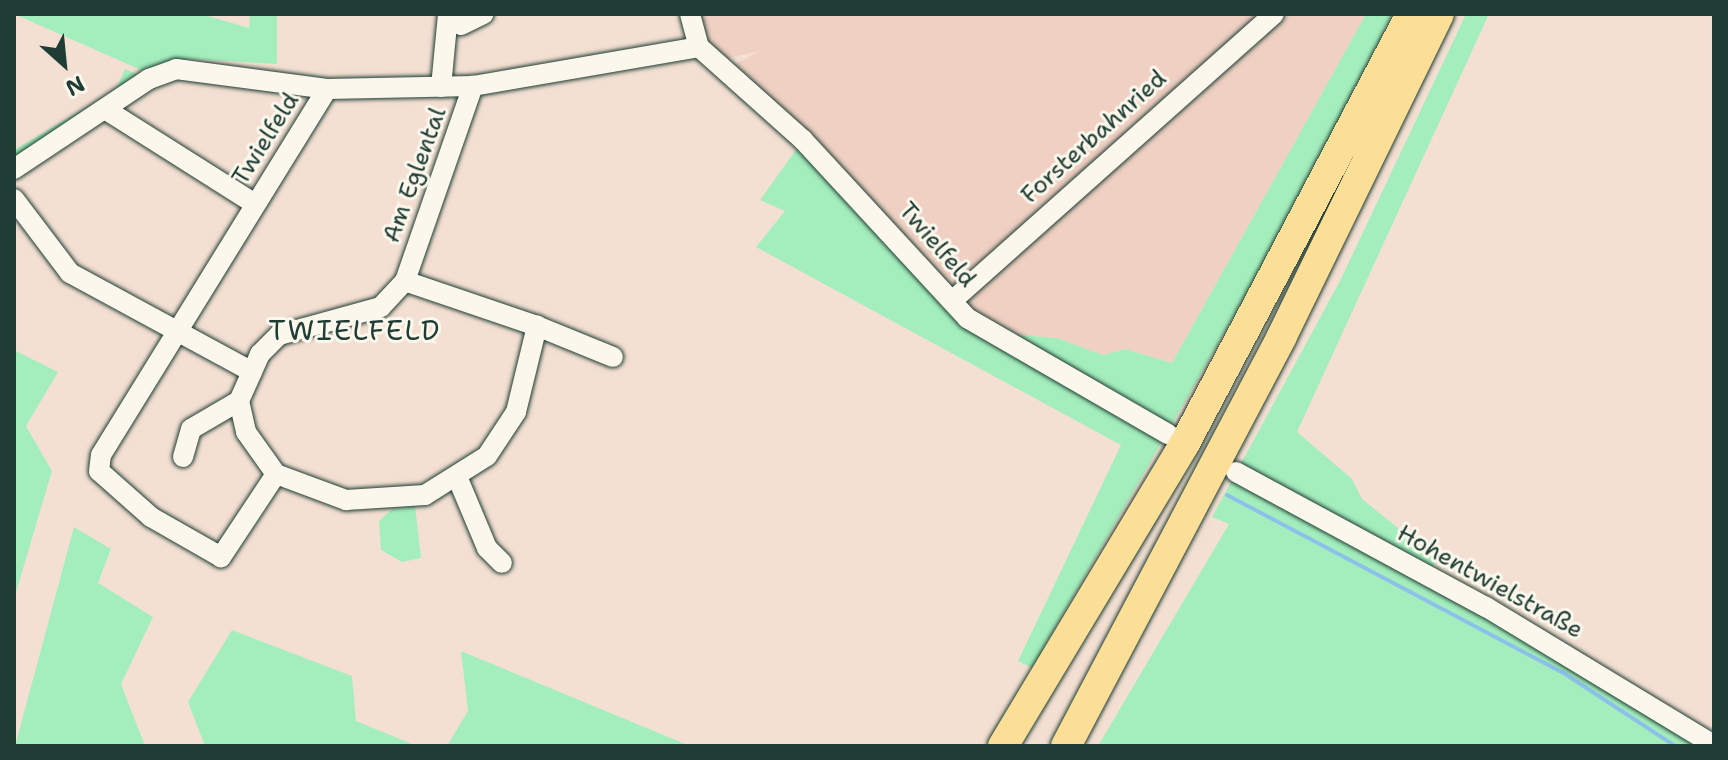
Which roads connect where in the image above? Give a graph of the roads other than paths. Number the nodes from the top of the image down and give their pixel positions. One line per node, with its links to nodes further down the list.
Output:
1 (484, 14): 6 (street)
2 (690, 14): 7 (street)
3 (1274, 14): 16 (street, Forsterbahnried)
4 (1411, 14): 29 (highway)
5 (1439, 14): 30 (highway)
6 (455, 20): 9 (street, Am Eglental)
7 (699, 47): 8 (street, Twielfeld); 16 (street, Twielfeld)
8 (473, 86): 9 (street, Twielfeld); 15 (street, Am Eglental)
9 (441, 87): 10 (street, Twielfeld)
10 (327, 89): 11 (street); 14 (street, Twielfeld)
11 (108, 111): 12 (street); 14 (street)
12 (14, 169)
13 (14, 199): 18 (street)
14 (255, 204): 18 (street, Twielfeld)
15 (405, 281): 17 (street, Am Eglental); 20 (street, Am Eglental)
16 (952, 301): 22 (street, Twielfeld)
17 (537, 326): 19 (street, Am Eglental); 26 (street)
18 (180, 335): 20 (street); 25 (street, Twielfeld)
19 (613, 357)
20 (252, 372): 21 (street, Am Eglental)
21 (239, 401): 23 (street); 25 (street)
22 (1168, 434)
23 (183, 457)
24 (1236, 472): 28 (street, Hohentwielstraße)
25 (276, 474): 26 (street)
26 (458, 479): 27 (street)
27 (502, 563)
28 (1714, 745)
29 (1003, 746)
30 (1066, 746)

